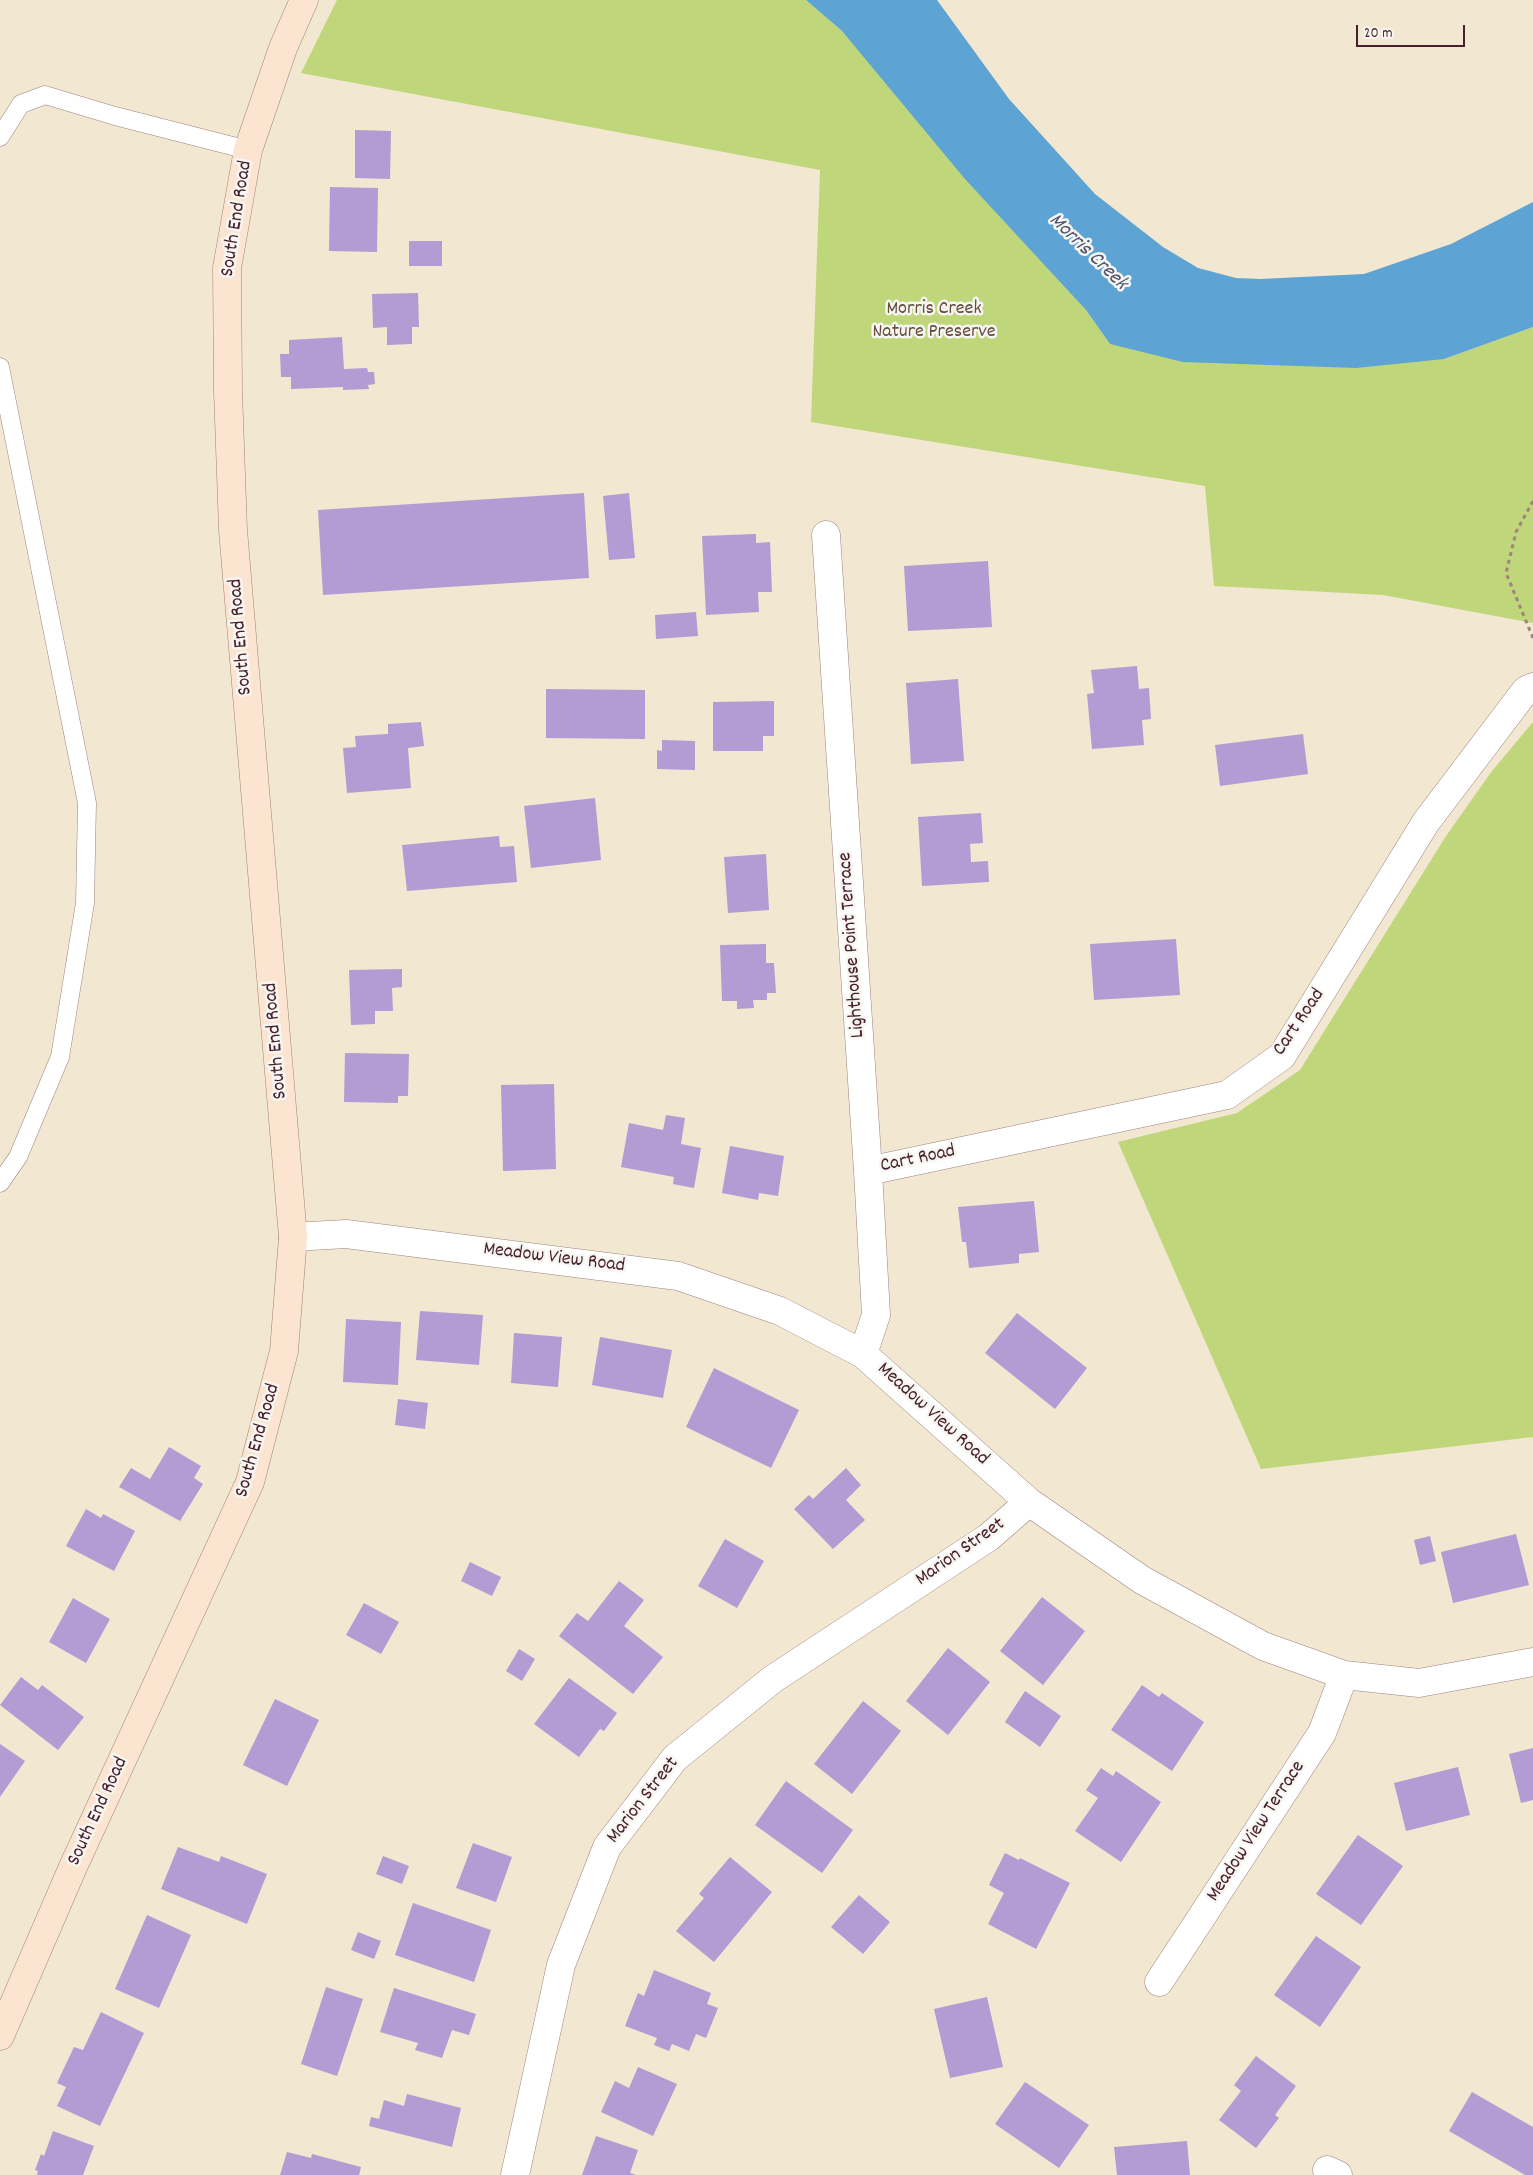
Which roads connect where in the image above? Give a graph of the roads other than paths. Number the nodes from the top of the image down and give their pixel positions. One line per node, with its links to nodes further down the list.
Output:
1 (304, 0): 3 (main road, South End Road)
2 (0, 137): 3 (lane)
3 (248, 150): 9 (main road, South End Road)
4 (0, 367): 8 (lane)
5 (826, 535): 7 (street, Lighthouse Point Terrace)
6 (1533, 688): 7 (street, Cart Road)
7 (868, 1171): 10 (street, Lighthouse Point Terrace)
8 (0, 1183)
9 (293, 1237): 10 (street, Meadow View Road); 15 (main road, South End Road)
10 (864, 1354): 11 (street, Meadow View Road)
11 (1029, 1502): 13 (street, Meadow View Road); 16 (street, Marion Street)
12 (1533, 1662): 13 (street, Meadow View Road)
13 (1344, 1675): 14 (street, Meadow View Terrace)
14 (1159, 1982)
15 (0, 2036)
16 (515, 2175)

